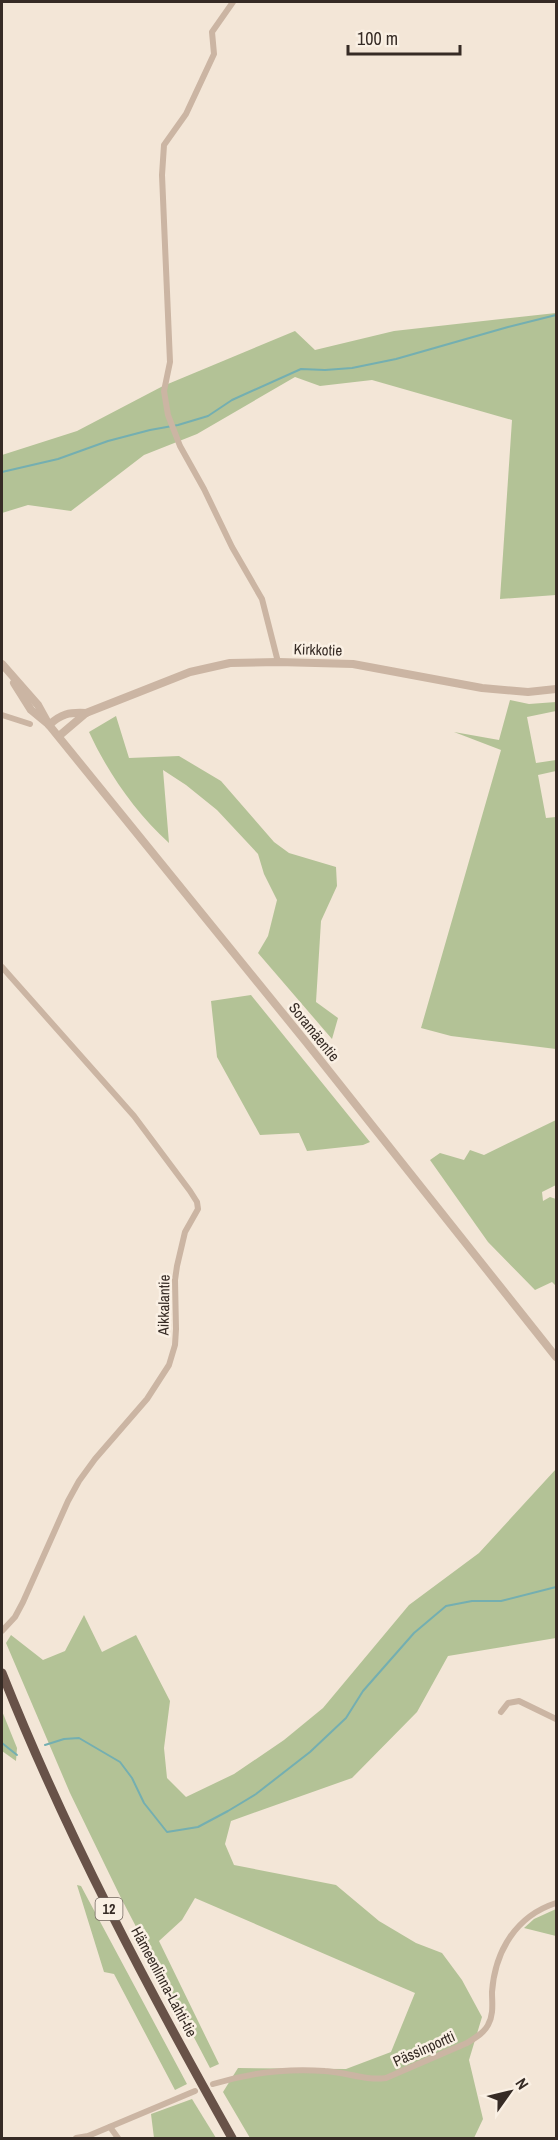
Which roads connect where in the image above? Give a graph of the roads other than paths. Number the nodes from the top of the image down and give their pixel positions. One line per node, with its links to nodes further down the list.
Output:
1 (233, 2): 2 (street)
2 (278, 662): 4 (street, Kirkkotie); 5 (street, Kirkkotie)
3 (2, 665): 8 (street, Soramäentie)
4 (556, 689)
5 (86, 714): 8 (street, Kirkkotie); 9 (street, Kirkkotie)
6 (2, 715): 7 (street)
7 (30, 724)
8 (49, 725): 9 (street, Soramäentie)
9 (59, 736): 11 (street, Soramäentie)
10 (2, 967): 12 (street, Aikkalantie)
11 (556, 1357)
12 (2, 1631)
13 (2, 1673): 22 (highway, Hämeenlinna-Lahti-tie / 12)
14 (501, 1712): 15 (street)
15 (556, 1719)
16 (556, 1903): 17 (street, Pässinportti)
17 (213, 2084)
18 (195, 2091): 19 (street)
19 (110, 2127): 20 (street); 21 (street)
20 (76, 2139)
21 (118, 2139)
22 (232, 2139)

